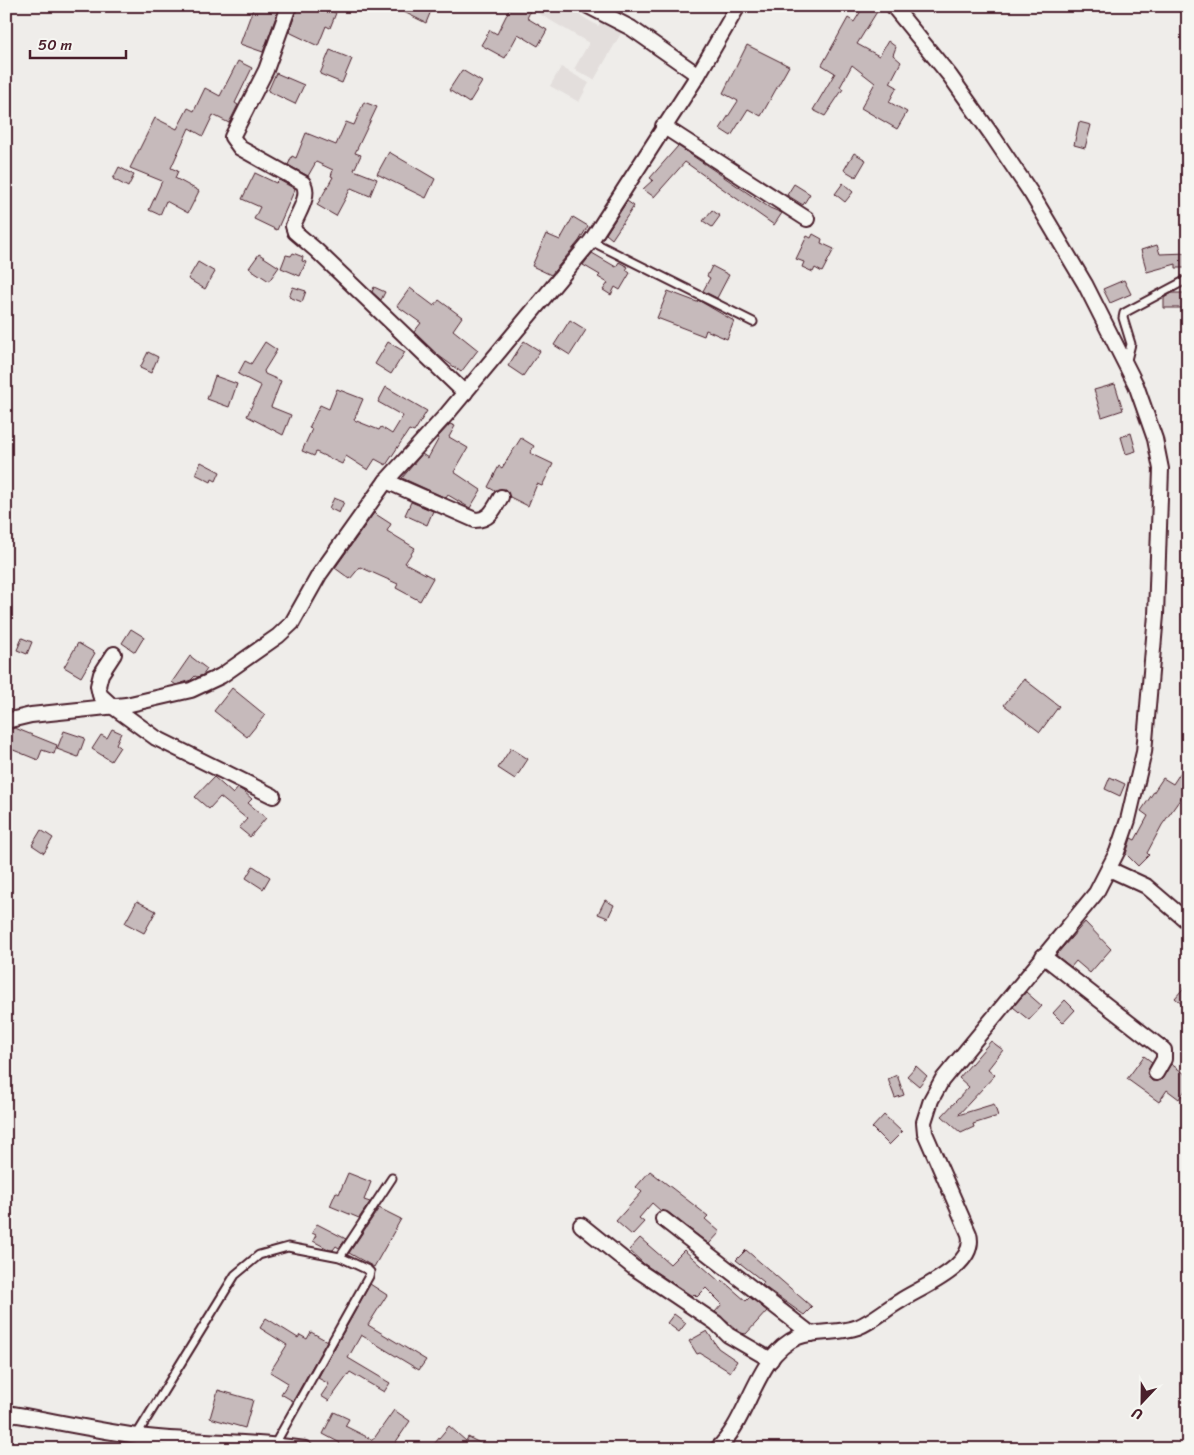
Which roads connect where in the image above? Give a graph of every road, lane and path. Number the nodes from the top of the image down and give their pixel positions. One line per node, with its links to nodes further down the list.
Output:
1 (289, 6): 12 (street)
2 (588, 6): 5 (street)
3 (738, 6): 5 (street)
4 (893, 6): 11 (street)
5 (698, 75): 6 (street)
6 (663, 126): 7 (street); 8 (street)
7 (807, 219)
8 (591, 240): 10 (lane); 12 (street)
9 (1188, 279): 11 (lane)
10 (753, 322)
11 (1126, 365): 19 (street)
12 (465, 393): 13 (street)
13 (386, 481): 14 (street); 16 (street)
14 (501, 497)
15 (114, 654): 16 (street)
16 (112, 706): 17 (street); 18 (street)
17 (6, 721)
18 (273, 796)
19 (1110, 868): 20 (street); 21 (street)
20 (1188, 922)
21 (1043, 956): 22 (street); 27 (street)
22 (1156, 1073)
23 (392, 1178): 26 (lane)
24 (663, 1219): 27 (street)
25 (581, 1225): 28 (street)
26 (340, 1257): 30 (lane); 31 (lane)
27 (811, 1334): 28 (street)
28 (771, 1360): 34 (street)
29 (6, 1413): 30 (street)
30 (136, 1436): 32 (street)
31 (275, 1444): 32 (street); 33 (street)
32 (189, 1445)
33 (305, 1449)
34 (717, 1449)

